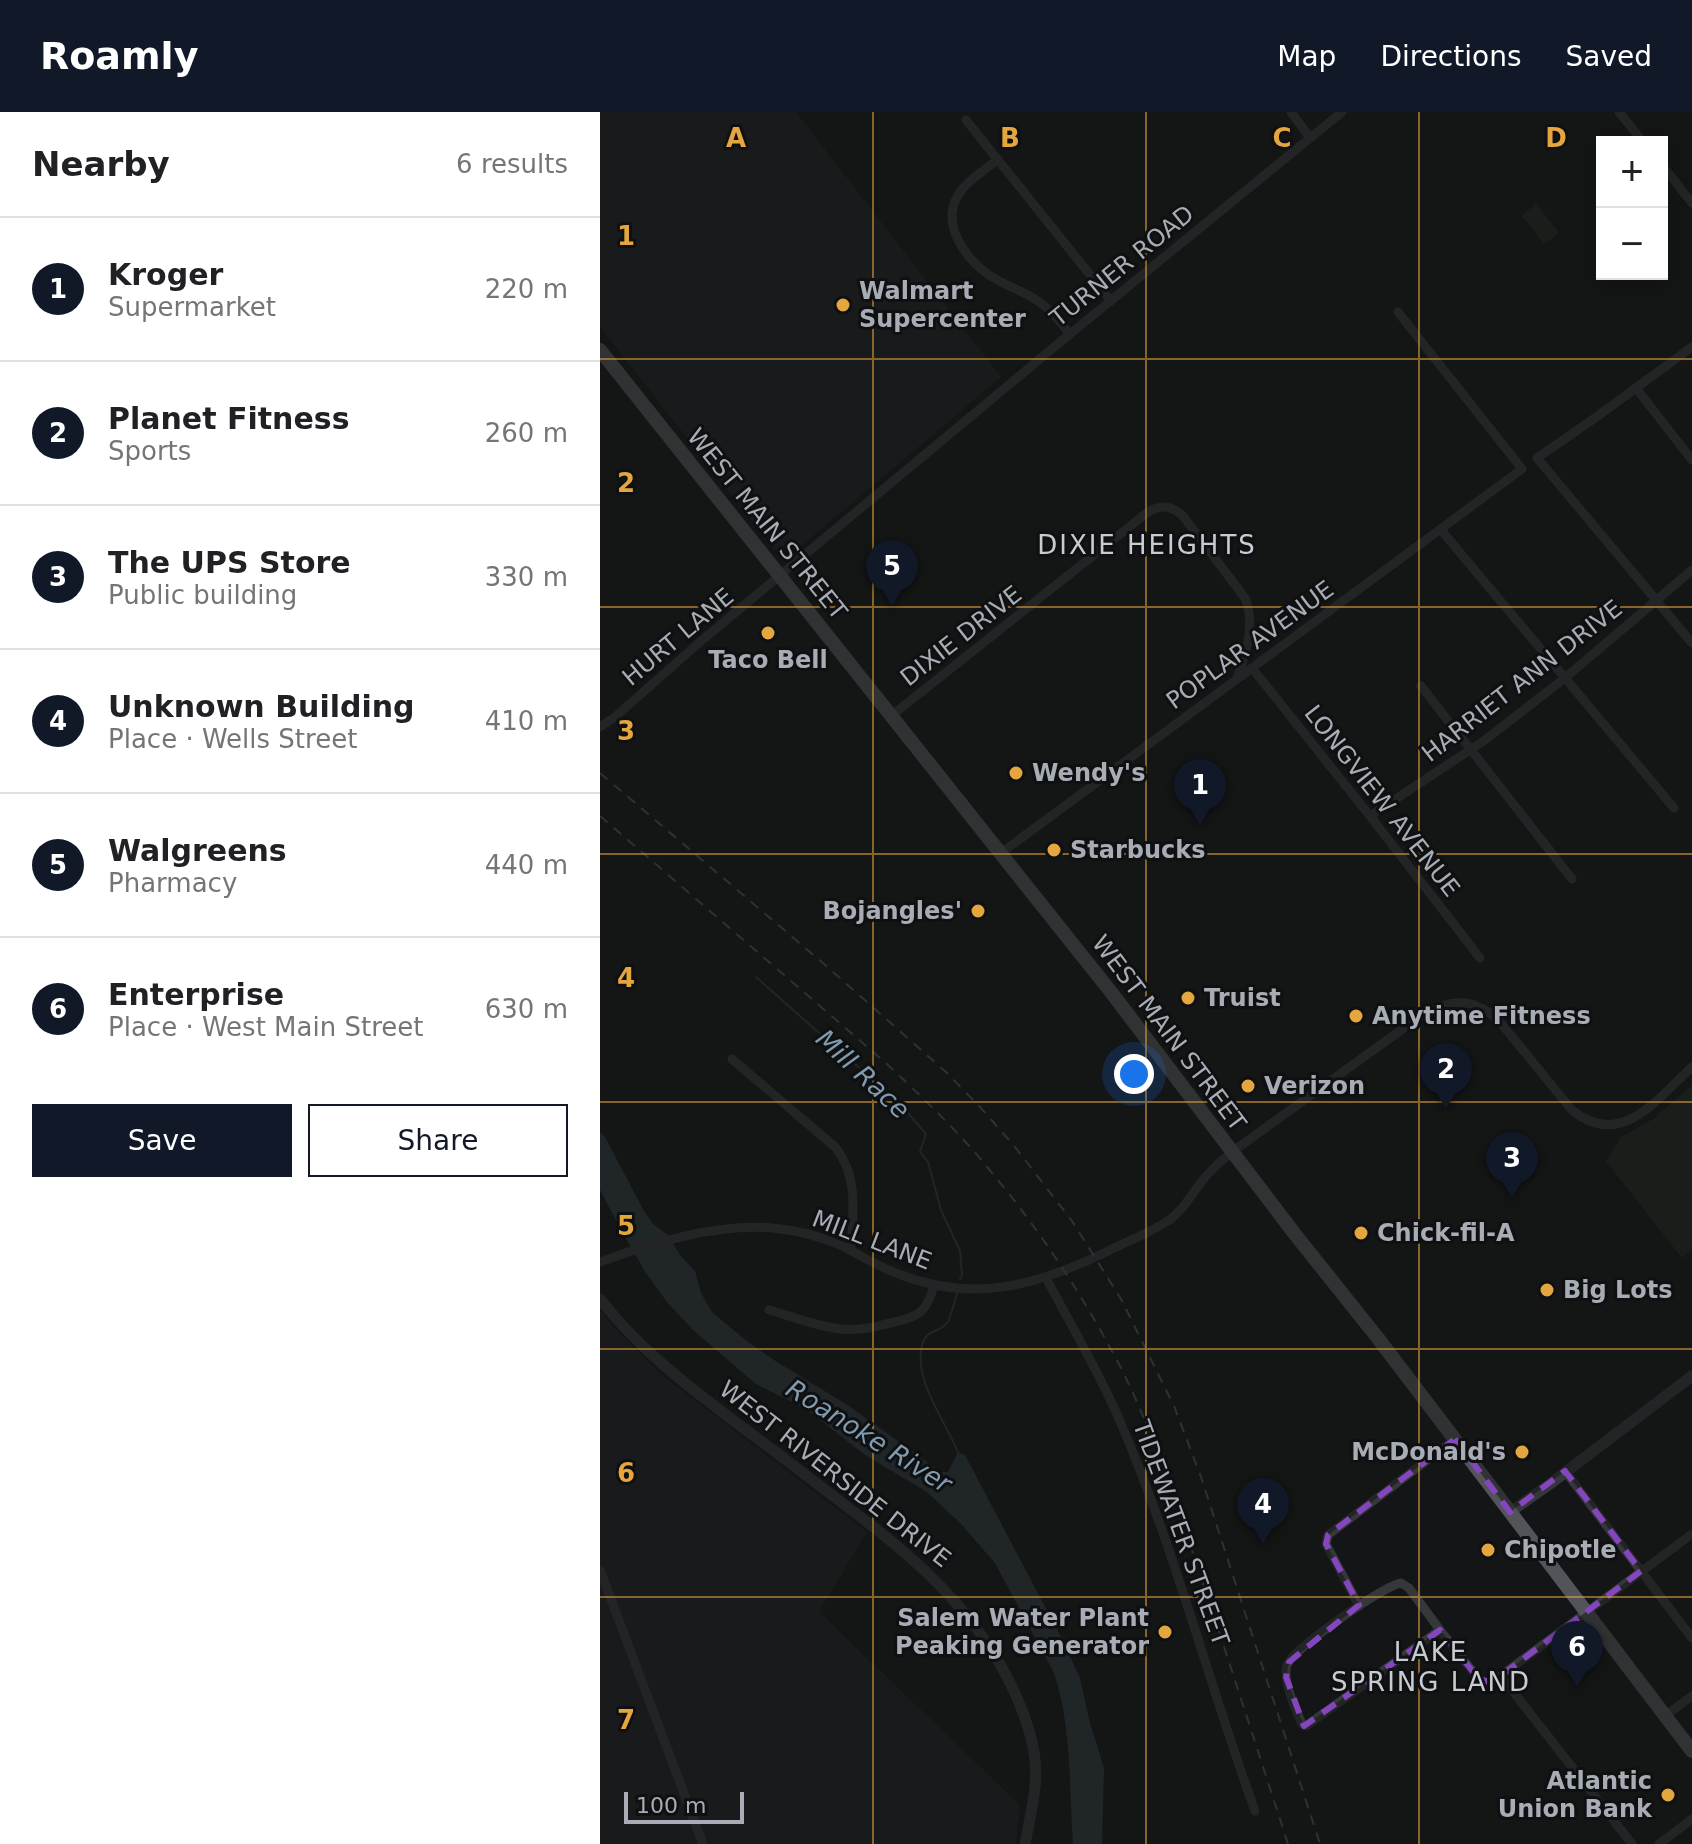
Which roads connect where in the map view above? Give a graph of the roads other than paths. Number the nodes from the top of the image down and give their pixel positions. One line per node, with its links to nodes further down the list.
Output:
1 (1291, 112): 6 (street)
2 (1342, 112): 6 (street, TURNER ROAD)
3 (1619, 112): 5 (street)
4 (966, 120): 7 (street)
5 (1638, 136)
6 (1310, 138): 10 (street, TURNER ROAD)
7 (998, 159): 10 (street); 12 (street)
8 (1668, 173): 9 (street)
9 (1692, 203)
10 (1111, 301): 12 (street, TURNER ROAD)
11 (1398, 312): 17 (street, POPLAR AVENUE)
12 (1070, 334): 19 (street, TURNER ROAD)
13 (1692, 347): 15 (street)
14 (600, 350): 19 (main road, WEST MAIN STREET)
15 (1636, 388): 16 (street); 20 (street)
16 (1692, 460)
17 (1441, 530): 22 (street, POPLAR AVENUE); 24 (street)
18 (1692, 570): 20 (street, HARRIET ANN DRIVE)
19 (781, 576): 26 (main road, WEST MAIN STREET); 27 (street, HURT LANE)
20 (1657, 600): 21 (street); 24 (street, HARRIET ANN DRIVE)
21 (1692, 643)
22 (1252, 668): 23 (street, POPLAR AVENUE); 30 (street, LONGVIEW AVENUE)
23 (1237, 678): 26 (street, DIXIE DRIVE); 31 (street, POPLAR AVENUE)
24 (1565, 678): 28 (street, HARRIET ANN DRIVE); 29 (street)
25 (1421, 686): 28 (street)
26 (891, 716): 31 (main road, WEST MAIN STREET)
27 (600, 727)
28 (1471, 750): 30 (street, HARRIET ANN DRIVE); 32 (street)
29 (1674, 808)
30 (1370, 816): 33 (street, LONGVIEW AVENUE)
31 (1001, 853): 36 (main road, WEST MAIN STREET)
32 (1572, 879)
33 (1480, 958)
34 (732, 1059): 37 (street)
35 (1692, 1067): 36 (street, MILL LANE)
36 (1232, 1152): 39 (street, MILL LANE); 44 (main road, WEST MAIN STREET)
37 (851, 1251): 38 (street, MILL LANE); 40 (street, MILL LANE)
38 (600, 1262)
39 (1046, 1278): 40 (street, MILL LANE); 58 (street, TIDEWATER STREET)
40 (934, 1285): 42 (street)
41 (600, 1299): 61 (street, WEST RIVERSIDE DRIVE)
42 (769, 1310)
43 (1692, 1376): 45 (street)
44 (1455, 1439): 46 (main road, WEST MAIN STREET); 50 (street)
45 (1565, 1471): 46 (street); 49 (street)
46 (1510, 1512): 51 (main road, WEST MAIN STREET)
47 (1692, 1534): 49 (street)
48 (600, 1570): 60 (street)
49 (1641, 1571): 51 (street); 53 (street)
50 (1359, 1606): 52 (street); 52 (street)
51 (1587, 1612): 54 (street); 56 (main road, WEST MAIN STREET)
52 (1440, 1630): 54 (street)
53 (1692, 1638)
54 (1501, 1676): 62 (street)
55 (1692, 1696): 56 (street)
56 (1665, 1716): 57 (main road, WEST MAIN STREET)
57 (1692, 1751)
58 (1255, 1811)
59 (1692, 1819): 63 (street)
60 (703, 1844)
61 (1025, 1844)
62 (1632, 1844)
63 (1659, 1844)

